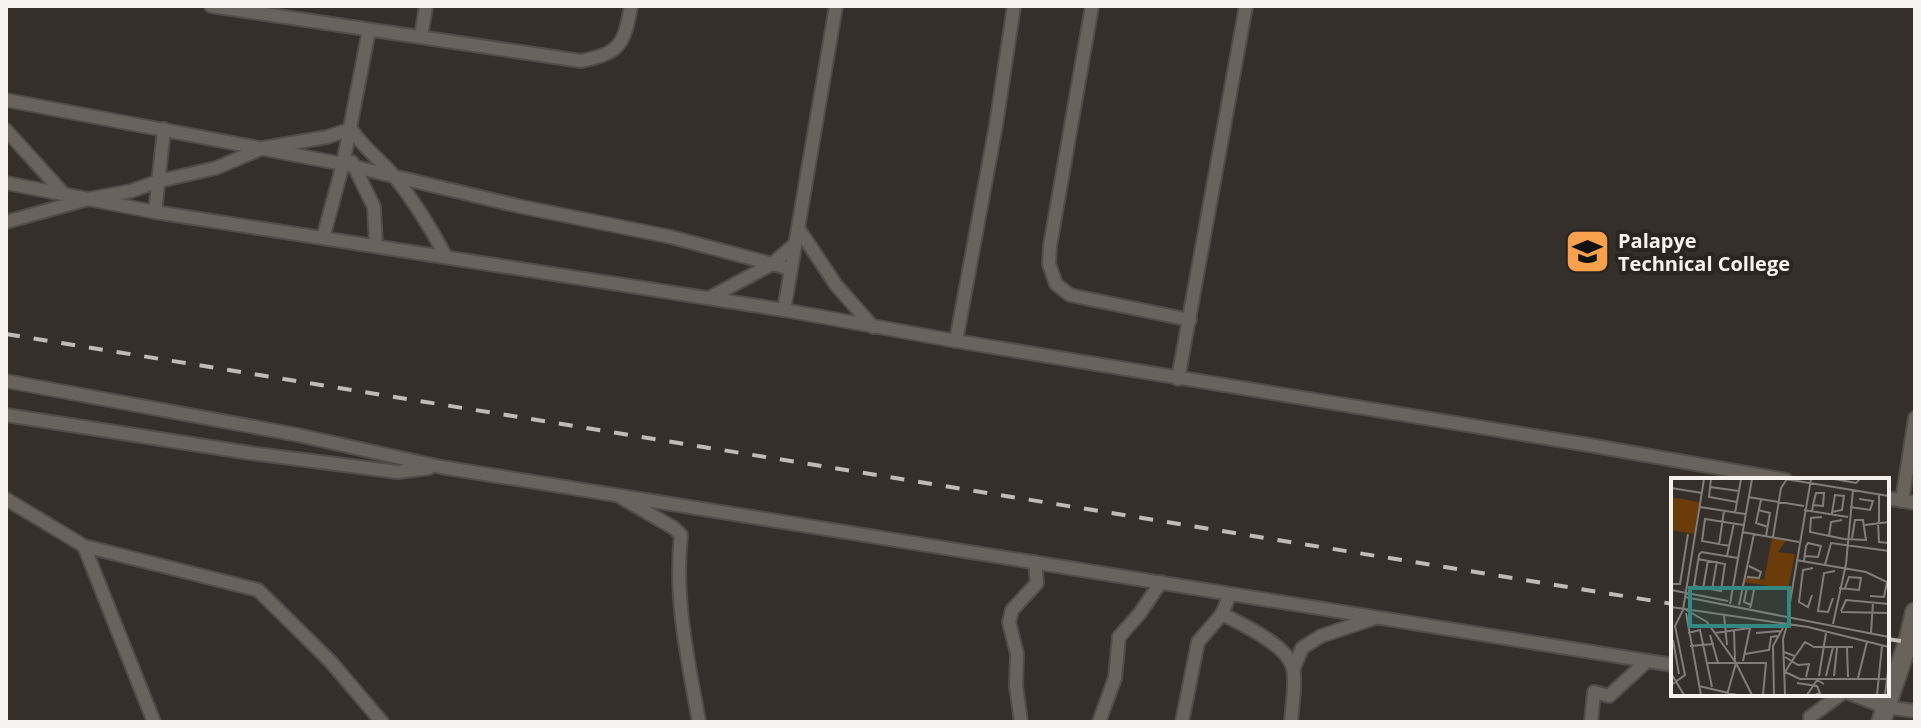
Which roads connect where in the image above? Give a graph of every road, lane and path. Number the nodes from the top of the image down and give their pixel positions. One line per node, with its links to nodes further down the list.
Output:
1 (211, 6): 8 (street)
2 (426, 6): 10 (street)
3 (631, 6): 10 (street)
4 (836, 6): 24 (street)
5 (1014, 6): 35 (street)
6 (1092, 6): 33 (street)
7 (1246, 6): 33 (street)
8 (262, 10): 9 (street)
9 (369, 30): 10 (street); 13 (street)
10 (421, 37)
11 (6, 100): 12 (street)
12 (164, 129): 15 (street); 18 (street)
13 (351, 129): 15 (street); 16 (street); 17 (street)
14 (6, 130): 20 (street)
15 (263, 148): 16 (street); 18 (street)
16 (348, 161): 17 (street); 25 (street); 27 (street)
17 (393, 175): 28 (street); 29 (street)
18 (159, 181): 21 (street); 22 (street)
19 (6, 183): 20 (street)
20 (64, 194): 21 (street)
21 (88, 199): 22 (street); 23 (street)
22 (155, 212): 25 (street)
23 (6, 222)
24 (798, 228): 26 (street); 34 (street)
25 (323, 238): 27 (street)
26 (795, 244): 29 (street); 30 (street)
27 (376, 246): 28 (street)
28 (446, 257): 31 (street)
29 (772, 264): 30 (street); 31 (street)
30 (791, 269): 32 (street)
31 (709, 298): 32 (street)
32 (784, 310): 34 (street)
33 (1190, 320): 36 (street)
34 (873, 327): 35 (street)
35 (956, 341): 36 (street)
36 (1178, 379): 43 (street)
37 (6, 381): 40 (street)
38 (6, 415): 41 (street)
39 (1915, 418): 47 (street)
40 (348, 446): 41 (street); 42 (street)
41 (330, 463): 42 (street)
42 (441, 467): 44 (street)
43 (1775, 478)
44 (616, 494): 49 (street); 64 (street)
45 (1889, 498): 47 (street)
46 (6, 499): 48 (street)
47 (1909, 502)
48 (84, 546): 62 (street); 63 (street)
49 (1035, 562): 50 (street); 65 (street)
50 (1161, 582): 51 (street); 66 (street)
51 (1230, 594): 53 (street); 54 (street)
52 (1915, 612): 61 (street)
53 (1222, 614): 57 (street); 67 (street)
54 (1376, 617): 55 (street); 57 (street)
55 (1647, 661): 56 (street); 69 (street)
56 (1671, 665)
57 (1294, 668): 68 (street)
58 (1838, 696): 70 (street)
59 (1854, 696): 61 (street)
60 (1915, 711): 61 (street)
61 (1883, 714)
62 (154, 722)
63 (382, 722)
64 (699, 722)
65 (1021, 722)
66 (1099, 722)
67 (1182, 722)
68 (1291, 722)
69 (1591, 722)
70 (1811, 722)

